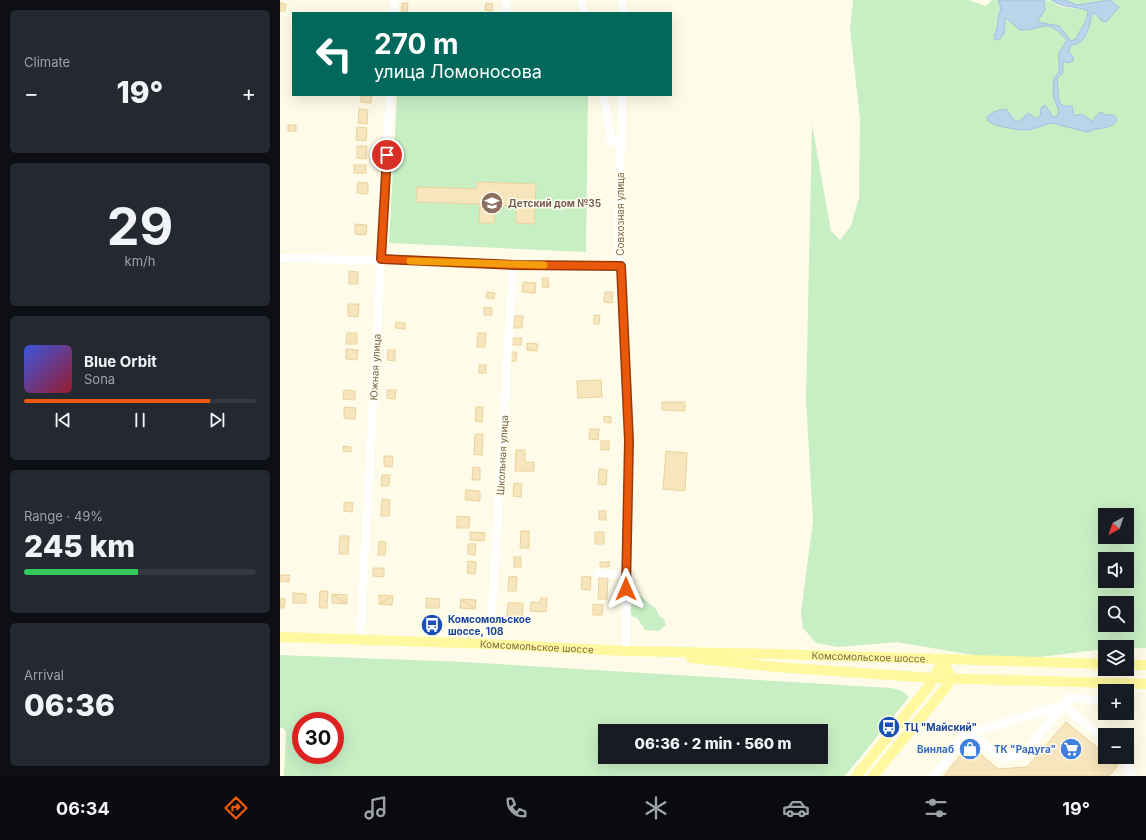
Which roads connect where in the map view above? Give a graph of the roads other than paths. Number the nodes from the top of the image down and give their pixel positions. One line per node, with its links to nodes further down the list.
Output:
1 (395, 0): 5 (street)
2 (507, 0): 6 (street)
3 (581, 0): 7 (street)
4 (622, 0): 8 (street)
5 (394, 12)
6 (506, 12)
7 (584, 12)
8 (623, 12)
9 (390, 96): 14 (street, Южная улица)
10 (604, 96): 12 (street)
11 (622, 96): 12 (street, Совхозная улица)
12 (621, 145): 16 (street, Совхозная улица)
13 (280, 258): 14 (street)
14 (381, 259): 15 (street); 20 (street, Южная улица)
15 (513, 265): 16 (street); 21 (street, Школьная улица)
16 (621, 266): 18 (street, Совхозная улица)
17 (597, 573): 18 (street)
18 (626, 576): 22 (street, Совхозная улица)
19 (280, 637): 20 (main road, Комсомольское шоссе)
20 (360, 640): 21 (main road, Комсомольское шоссе)
21 (490, 644): 22 (main road, Комсомольское шоссе)
22 (626, 651): 23 (main road, Комсомольское шоссе); 28 (main road, Комсомольское шоссе)
23 (776, 654): 24 (main road, Комсомольское шоссе); 28 (main road)
24 (943, 660): 25 (main road, Комсомольское шоссе); 29 (main road, Комсомольское шоссе); 30 (main road)
25 (1098, 664)
26 (1134, 665): 27 (main road)
27 (1146, 665)
28 (777, 667): 29 (main road, Комсомольское шоссе)
29 (933, 678): 30 (main road, Комсомольское шоссе); 37 (main road)
30 (951, 678): 31 (main road, Комсомольское шоссе); 38 (main road)
31 (1103, 683): 32 (main road, Комсомольское шоссе); 33 (street)
32 (1146, 684)
33 (1063, 705): 34 (street); 34 (street); 35 (street)
34 (971, 733): 39 (street)
35 (1098, 734)
36 (1126, 764): 40 (street)
37 (860, 775)
38 (873, 776)
39 (934, 776)
40 (1130, 776)

